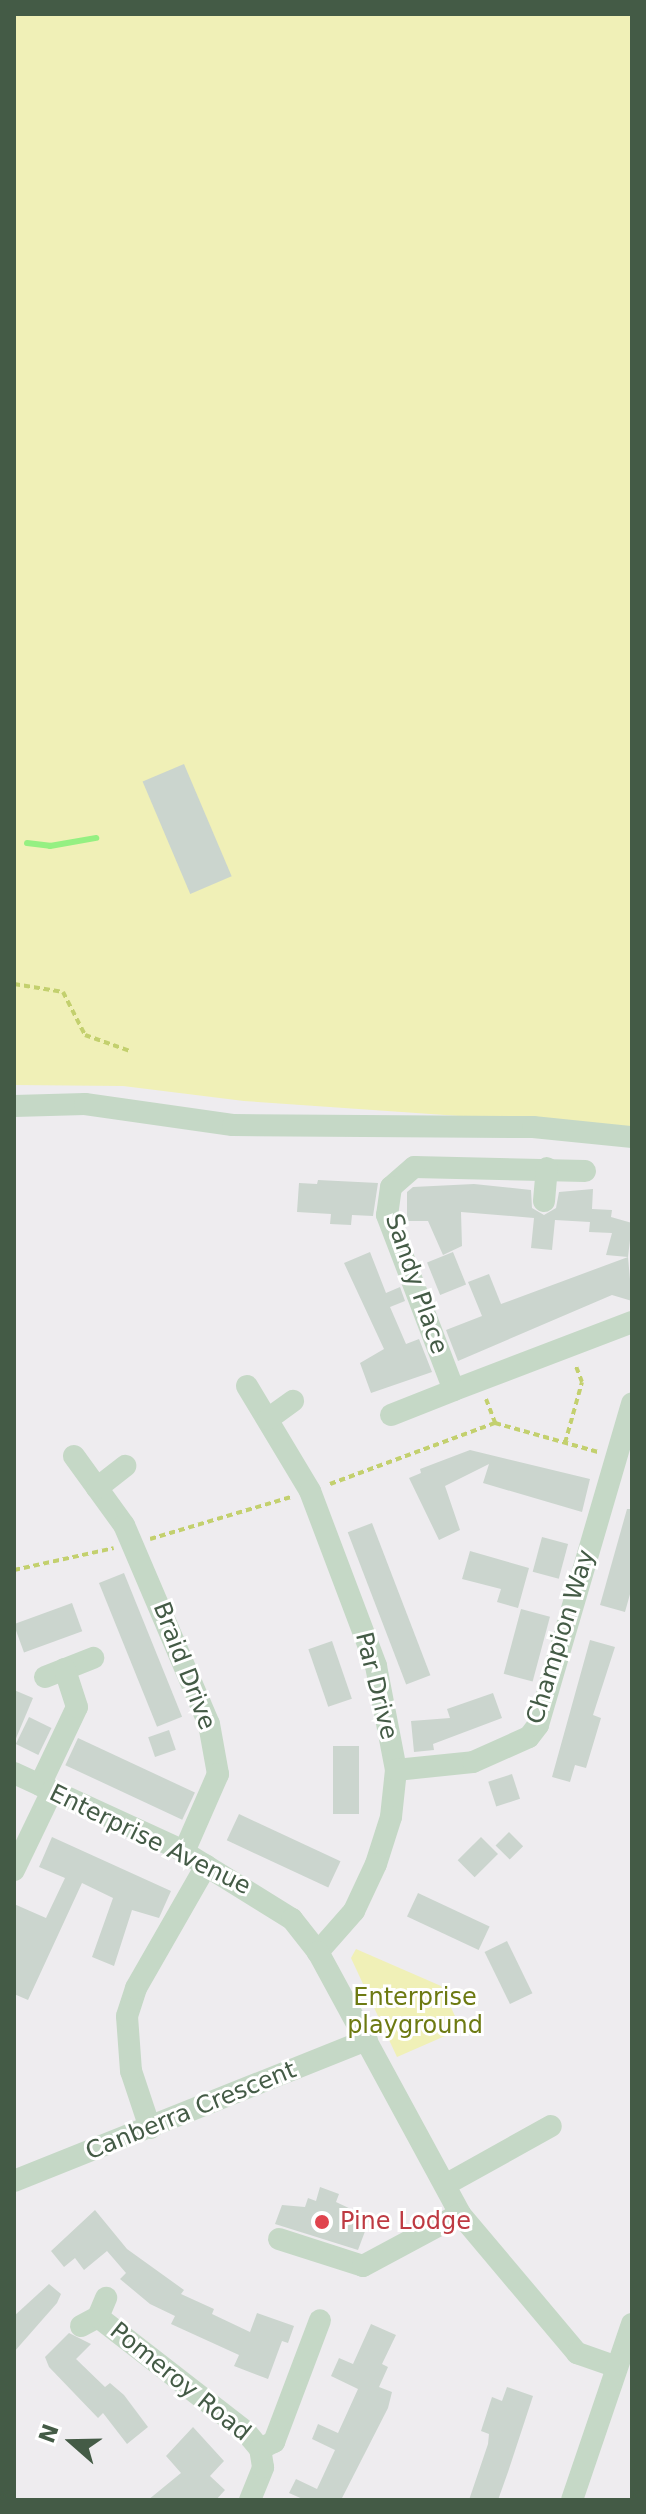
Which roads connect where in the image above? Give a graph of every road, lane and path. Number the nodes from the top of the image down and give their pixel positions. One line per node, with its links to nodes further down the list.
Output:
1 (14, 984): 2 (path)
2 (130, 1051)
3 (14, 1106): 4 (street)
4 (632, 1137)
5 (547, 1168): 6 (street, Sandy Place); 7 (street); 11 (street, Sandy Place)
6 (585, 1171)
7 (544, 1201)
8 (632, 1322): 9 (street)
9 (568, 1346): 11 (street); 16 (path)
10 (247, 1386): 15 (street, Par Drive)
11 (454, 1390): 14 (street)
12 (293, 1401): 15 (street)
13 (632, 1403): 18 (street, Champion Way)
14 (391, 1415)
15 (268, 1419): 21 (street, Par Drive)
16 (565, 1443): 18 (path); 21 (path)
17 (74, 1456): 20 (street, Braid Drive)
18 (616, 1457): 25 (street, Champion Way)
19 (125, 1466): 20 (street)
20 (97, 1488): 22 (street, Braid Drive)
21 (310, 1491): 22 (path); 25 (street, Par Drive)
22 (133, 1544): 23 (path); 28 (street, Braid Drive)
23 (14, 1570)
24 (93, 1658): 27 (street)
25 (396, 1770): 31 (street, Par Drive)
26 (14, 1773): 27 (street, Enterprise Avenue)
27 (46, 1788): 28 (street, Enterprise Avenue); 30 (street)
28 (184, 1852): 29 (street, Enterprise Avenue)
29 (206, 1866): 31 (street, Enterprise Avenue); 34 (street)
30 (14, 1870)
31 (318, 1952): 32 (street, Enterprise Avenue)
32 (367, 2040): 34 (street, Canberra Crescent); 36 (street, Enterprise Avenue)
33 (551, 2126): 36 (street)
34 (150, 2128): 35 (street, Canberra Crescent)
35 (14, 2181)
36 (445, 2185): 37 (street, Enterprise Avenue)
37 (460, 2214): 38 (street); 42 (street, Enterprise Avenue)
38 (279, 2239)
39 (95, 2314): 43 (street, Pomeroy Road)
40 (320, 2320): 43 (street, Pomeroy Road)
41 (632, 2324): 42 (street)
42 (617, 2367): 45 (street)
43 (260, 2449): 44 (street, Pomeroy Road)
44 (250, 2500)
45 (572, 2500)

